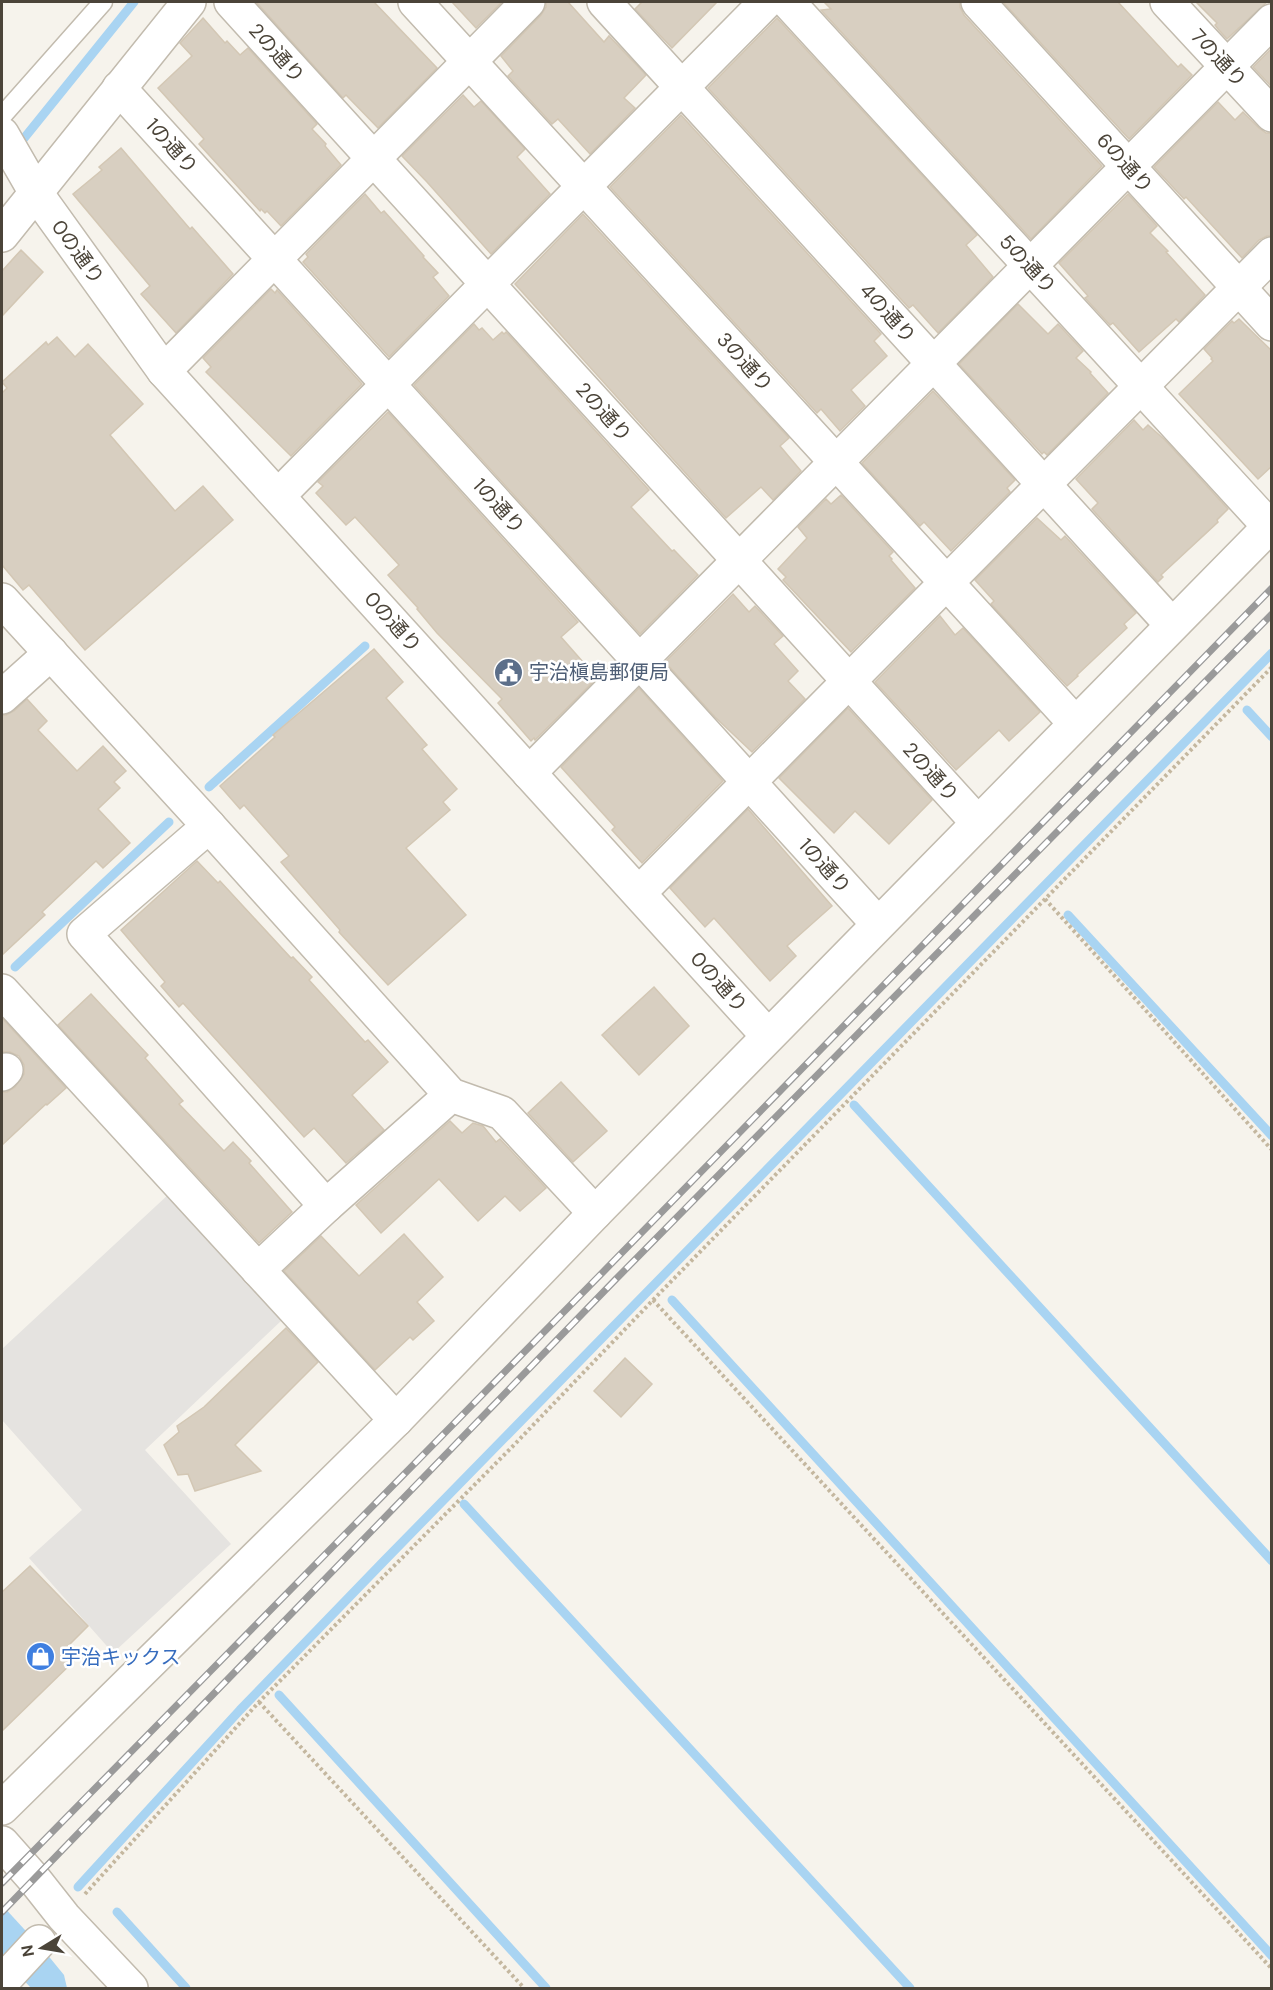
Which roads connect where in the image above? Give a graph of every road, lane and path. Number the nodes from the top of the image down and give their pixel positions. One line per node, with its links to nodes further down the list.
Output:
1 (103, 2): 17 (lane)
2 (189, 2): 15 (street)
3 (231, 2): 18 (street, 2の通り)
4 (415, 2): 12 (street, 3の通り)
5 (528, 2): 12 (street)
6 (604, 2): 14 (street, 4の通り)
7 (766, 2): 14 (street)
8 (788, 2): 25 (street, 5の通り)
9 (978, 2): 19 (street, 6の通り)
10 (1167, 2): 13 (street, 7の通り)
11 (1272, 21): 13 (street)
12 (469, 61): 18 (street); 21 (street, 3の通り)
13 (1227, 66): 16 (street, 7の通り); 19 (street)
14 (682, 87): 21 (street); 29 (street, 4の通り)
15 (119, 88): 20 (street); 24 (street, 1の通り)
16 (1272, 115)
17 (2, 129): 20 (street, 0の通り)
18 (373, 159): 24 (street); 26 (street, 2の通り)
19 (1128, 166): 25 (street); 27 (street, 6の通り)
20 (30, 184): 22 (street); 30 (street, 0の通り)
21 (584, 186): 26 (street); 33 (street, 3の通り)
22 (2, 235)
23 (1272, 254): 27 (street)
24 (274, 259): 30 (street); 31 (street, 1の通り)
25 (1030, 266): 29 (street); 32 (street, 5の通り)
26 (488, 284): 31 (street); 37 (street, 2の通り)
27 (1238, 287): 28 (street, 6の通り); 32 (street)
28 (1272, 324)
29 (934, 363): 33 (street); 34 (street, 4の通り)
30 (164, 371): 35 (street, 0の通り)
31 (388, 385): 35 (street); 42 (street, 1の通り)
32 (1141, 386): 34 (street); 36 (street, 5の通り)
33 (836, 462): 37 (street); 38 (street, 3の通り)
34 (1044, 484): 38 (street); 40 (street, 4の通り)
35 (278, 496): 47 (street, 0の通り)
36 (1270, 525): 40 (street)
37 (739, 561): 42 (street); 44 (street, 2の通り)
38 (946, 582): 44 (street); 46 (street, 3の通り)
39 (2, 600): 41 (street)
40 (1172, 625): 46 (street)
41 (51, 653): 45 (street); 50 (street)
42 (639, 661): 47 (street); 48 (street, 1の通り)
43 (1272, 667): 52 (path)
44 (849, 681): 48 (street); 49 (street, 2の通り)
45 (2, 697)
46 (1075, 723): 49 (street)
47 (529, 773): 51 (street, 0の通り)
48 (749, 782): 51 (street); 53 (street, 1の通り)
49 (978, 823): 53 (street)
50 (209, 826): 56 (street); 58 (street)
51 (639, 893): 55 (street, 0の通り)
52 (1045, 899): 57 (path); 61 (path)
53 (878, 924): 55 (street)
54 (2, 991): 60 (street)
55 (768, 1036): 59 (street)
56 (452, 1095): 58 (street); 59 (street)
57 (1272, 1150)
58 (326, 1206): 60 (street)
59 (595, 1213): 62 (street)
60 (258, 1270): 62 (street)
61 (653, 1299): 63 (path); 68 (path)
62 (396, 1420): 64 (street)
63 (259, 1702): 66 (path); 71 (path)
64 (2, 1808)
65 (2, 1843): 66 (street)
66 (63, 1917): 70 (street)
67 (39, 1942): 69 (street)
68 (1272, 1969)
69 (2, 1982)
70 (131, 1989)
71 (524, 1989)

